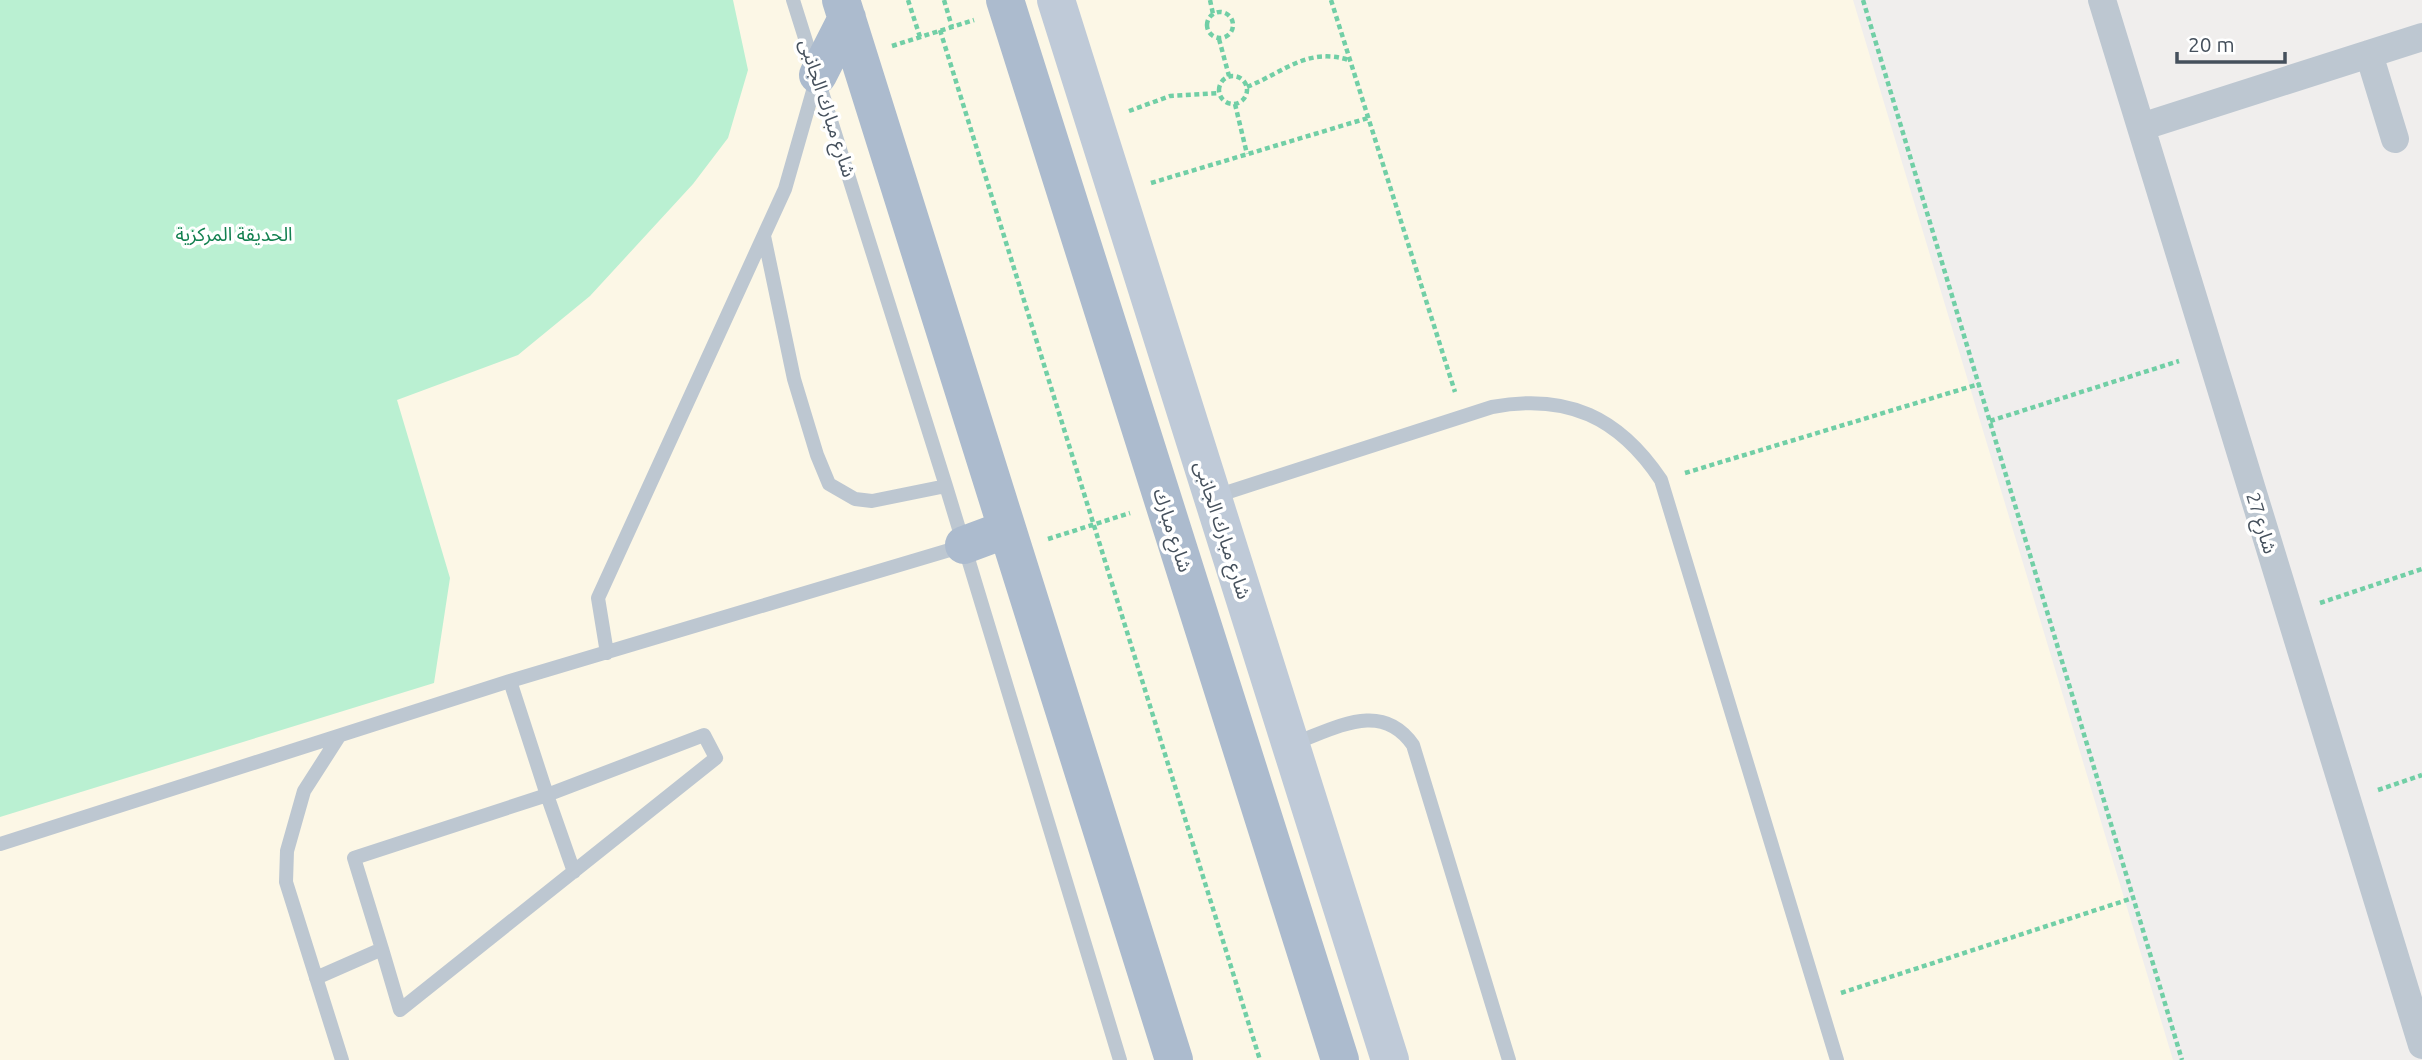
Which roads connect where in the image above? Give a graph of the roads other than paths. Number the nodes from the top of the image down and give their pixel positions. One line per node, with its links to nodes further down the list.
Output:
1 (793, 0): 8 (lane, شارع مبارك الجانبى)
2 (1056, 0): 13 (main road, شارع مبارك الجانبى)
3 (2102, 0): 9 (street, شارع 27)
4 (1006, 4): 29 (main road, شارع مبارك)
5 (844, 9): 8 (main road); 14 (main road)
6 (2422, 37): 7 (street)
7 (2369, 54): 9 (street); 10 (street)
8 (818, 75): 11 (lane); 12 (lane, شارع مبارك الجانبى)
9 (2141, 127): 25 (street, شارع 27)
10 (2395, 139)
11 (764, 236): 12 (lane); 16 (lane)
12 (946, 486): 15 (lane, شارع مبارك الجانبى)
13 (1212, 498): 19 (main road, شارع مبارك الجانبى); 32 (lane)
14 (1011, 539): 15 (main road); 28 (main road)
15 (964, 545): 16 (lane); 27 (lane, شارع مبارك الجانبى)
16 (607, 653): 17 (lane)
17 (510, 681): 18 (lane); 20 (lane)
18 (338, 738): 21 (lane); 24 (lane)
19 (1291, 744): 30 (main road, شارع مبارك الجانبى); 31 (lane)
20 (547, 795): 22 (lane); 22 (lane); 23 (lane)
21 (0, 844)
22 (574, 872): 23 (lane)
23 (382, 949): 24 (lane)
24 (316, 978): 26 (lane)
25 (2420, 1035)
26 (342, 1060)
27 (1119, 1060)
28 (1174, 1060)
29 (1340, 1060)
30 (1390, 1060)
31 (1510, 1060)
32 (1837, 1060)

